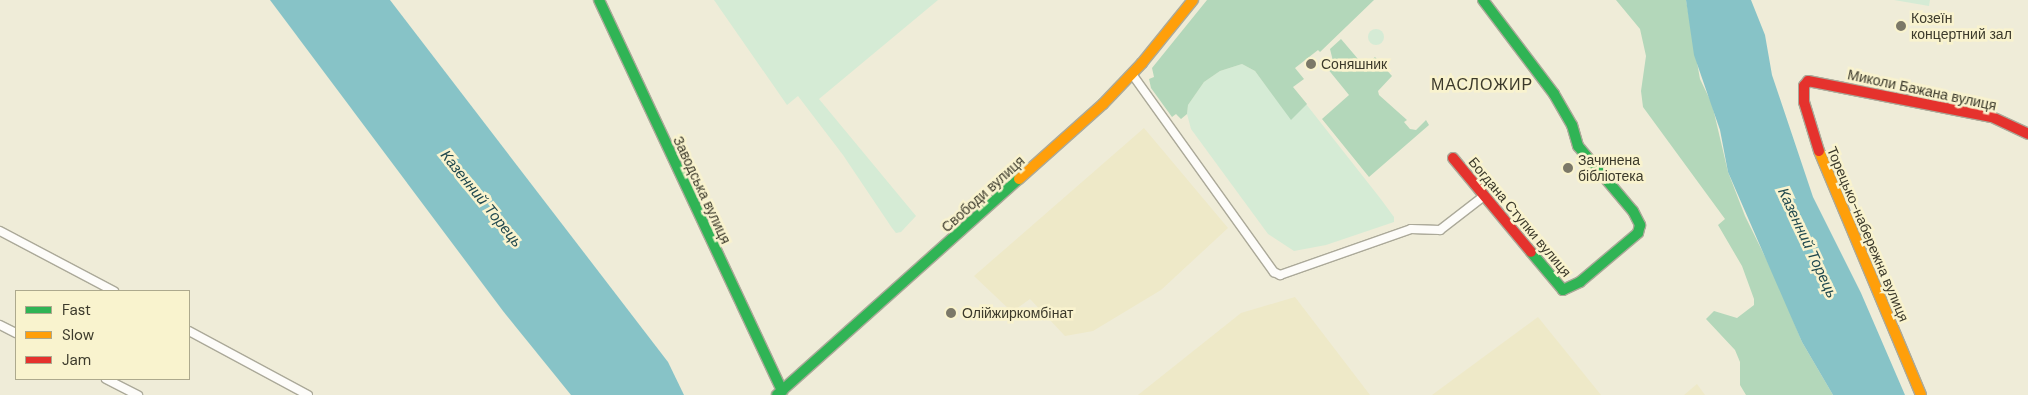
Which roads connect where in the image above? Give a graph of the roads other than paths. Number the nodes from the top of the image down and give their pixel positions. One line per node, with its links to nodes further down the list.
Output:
1 (599, 0): 15 (street, Заводська вулиця)
2 (1193, 0): 4 (street, Свободи вулиця)
3 (1483, 0): 8 (street, Богдана Ступки вулиця)
4 (1132, 74): 8 (street); 15 (street, Свободи вулиця)
5 (1808, 81): 6 (street, Миколи Бажана вулиця); 18 (street, Торецько-набережна вулиця)
6 (2028, 134)
7 (1453, 158): 8 (street, Богдана Ступки вулиця)
8 (1484, 196)
9 (0, 230): 10 (street)
10 (112, 290)
11 (0, 325): 12 (street)
12 (15, 332)
13 (190, 332): 17 (street)
14 (108, 380): 16 (street)
15 (781, 394)
16 (138, 395)
17 (308, 395)
18 (1921, 395)

